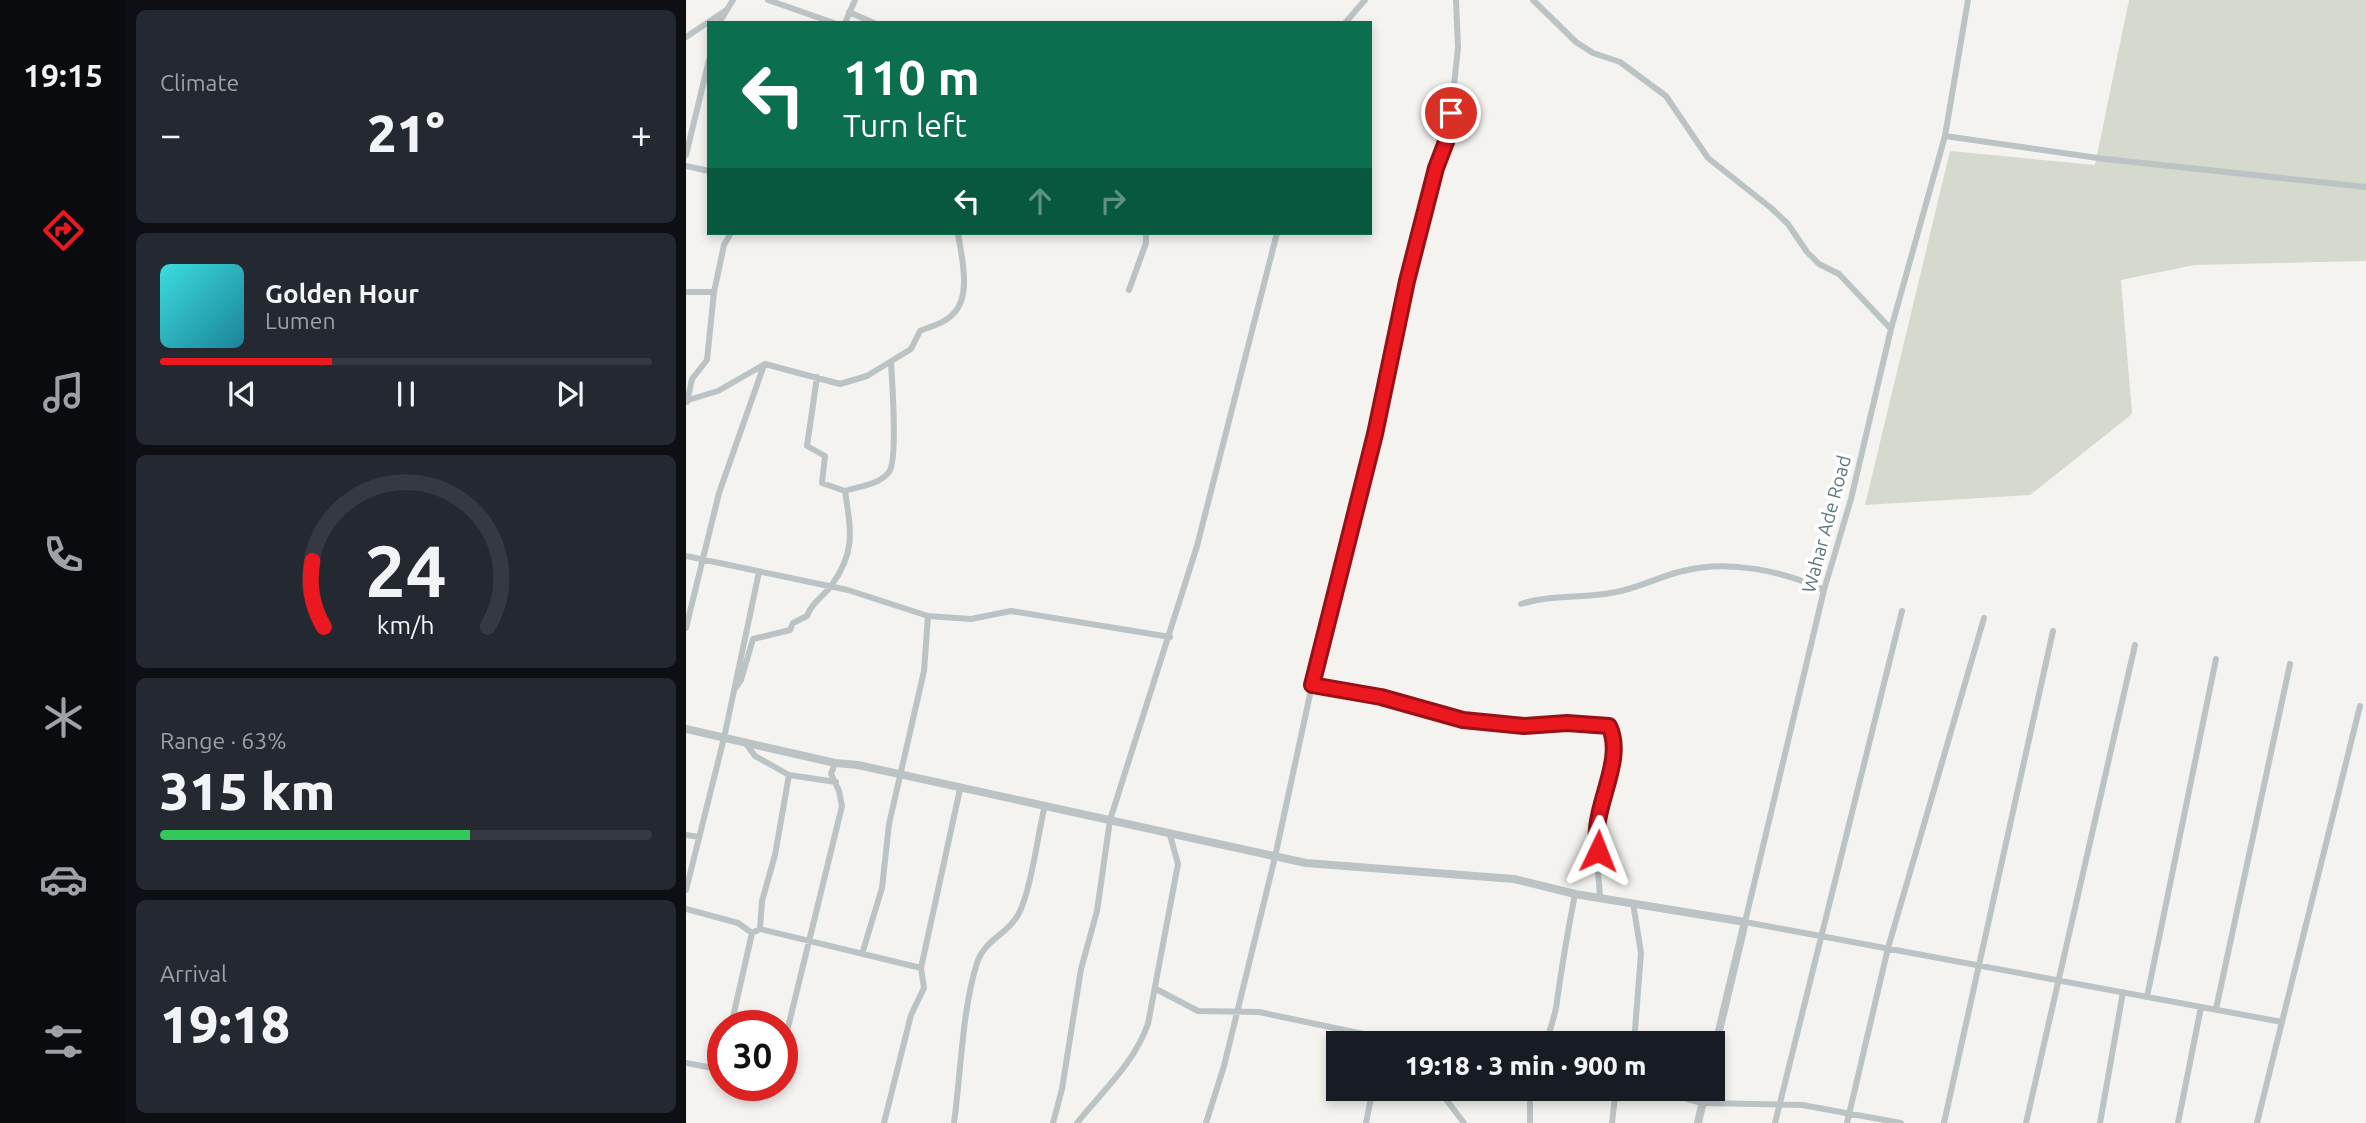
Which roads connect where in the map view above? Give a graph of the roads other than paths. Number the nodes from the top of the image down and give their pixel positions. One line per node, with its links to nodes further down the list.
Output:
1 (733, 0): 8 (street)
2 (768, 0): 12 (street)
3 (855, 0): 9 (street)
4 (1365, 0): 15 (street)
5 (1456, 0): 53 (street)
6 (1533, 0): 31 (street)
7 (1968, 0): 19 (street, Wahar Ade Road)
8 (725, 11): 10 (street); 11 (street)
9 (849, 12): 13 (street); 14 (street)
10 (710, 21)
11 (720, 21)
12 (828, 21)
13 (846, 21)
14 (869, 21)
15 (1347, 21)
16 (707, 23): 17 (street)
17 (686, 37)
18 (707, 68): 20 (street)
19 (1945, 136): 23 (street); 31 (street, Wahar Ade Road)
20 (686, 155)
21 (686, 166): 22 (street)
22 (707, 171)
23 (2366, 187)
24 (730, 235): 30 (street)
25 (958, 235): 32 (street)
26 (1146, 235): 28 (street)
27 (1275, 235): 49 (street)
28 (1129, 290)
29 (686, 292): 30 (street)
30 (714, 292): 35 (street)
31 (1891, 330): 42 (street, Wahar Ade Road)
32 (891, 362): 34 (street); 37 (street)
33 (765, 364): 34 (street); 36 (street); 39 (street)
34 (817, 377): 37 (street)
35 (689, 383): 36 (street)
36 (687, 402)
37 (845, 491): 41 (street)
38 (686, 556): 39 (street)
39 (701, 560): 40 (street); 47 (street)
40 (758, 572): 41 (street); 54 (street)
41 (831, 587): 45 (street); 54 (street)
42 (1824, 590): 43 (street); 75 (street, Wahar Ade Road)
43 (1521, 604)
44 (1902, 611): 78 (street)
45 (928, 616): 49 (street); 61 (street)
46 (1984, 618): 80 (street)
47 (686, 628)
48 (2053, 631): 82 (street)
49 (1170, 637): 65 (street)
50 (2136, 645): 84 (street)
51 (2216, 659): 87 (street)
52 (2290, 664): 89 (street)
53 (1312, 685): 69 (street); 72 (street)
54 (734, 690): 57 (street)
55 (2360, 706): 93 (street)
56 (686, 729): 57 (street)
57 (724, 738): 58 (street); 68 (street)
58 (747, 744): 59 (street); 60 (street)
59 (835, 763): 61 (street); 62 (street)
60 (789, 775): 62 (street); 76 (street)
61 (900, 776): 63 (street); 81 (street)
62 (835, 782): 79 (street)
63 (960, 789): 64 (street); 83 (street)
64 (1045, 805): 65 (street); 109 (street)
65 (1110, 820): 67 (street); 110 (street)
66 (686, 835): 68 (street)
67 (1170, 835): 69 (street); 85 (street)
68 (699, 837): 70 (street)
69 (1275, 857): 71 (street); 92 (street)
70 (686, 890)
71 (1574, 894): 72 (street); 95 (street)
72 (1600, 897): 73 (street)
73 (1632, 901): 75 (street); 96 (street)
74 (686, 909): 77 (street)
75 (1745, 922): 78 (street); 97 (street, Wahar Ade Road)
76 (760, 929): 77 (street); 79 (street)
77 (752, 933): 90 (street)
78 (1821, 936): 80 (street); 106 (street)
79 (810, 943): 81 (street); 91 (street)
80 (1888, 948): 82 (street); 107 (street)
81 (862, 954): 83 (street)
82 (1979, 965): 84 (street); 121 (street)
83 (921, 968): 108 (street)
84 (2056, 980): 86 (street); 122 (street)
85 (1156, 989): 92 (street); 111 (street)
86 (2123, 992): 87 (street); 123 (street)
87 (2147, 997): 88 (street)
88 (2201, 1007): 89 (street); 124 (street)
89 (2216, 1009): 93 (street)
90 (735, 1010)
91 (791, 1010)
92 (1236, 1012): 94 (street); 112 (street)
93 (2282, 1022): 125 (street)
94 (1341, 1031)
95 (1549, 1031)
96 (1635, 1031)
97 (1719, 1031)
98 (686, 1063): 99 (street)
99 (707, 1067)
100 (1370, 1101): 113 (street)
101 (1447, 1101): 114 (street)
102 (1530, 1101): 115 (street)
103 (1615, 1101): 116 (street)
104 (1695, 1101): 105 (street)
105 (1702, 1103): 106 (street); 117 (street)
106 (1779, 1105): 107 (street); 118 (street)
107 (1849, 1114): 119 (street); 120 (street)
108 (884, 1123)
109 (954, 1123)
110 (1053, 1123)
111 (1077, 1123)
112 (1206, 1123)
113 (1366, 1123)
114 (1464, 1123)
115 (1530, 1123)
116 (1612, 1123)
117 (1698, 1123)
118 (1775, 1123)
119 (1847, 1123)
120 (1902, 1123)
121 (1944, 1123)
122 (2026, 1123)
123 (2100, 1123)
124 (2178, 1123)
125 (2257, 1123)

